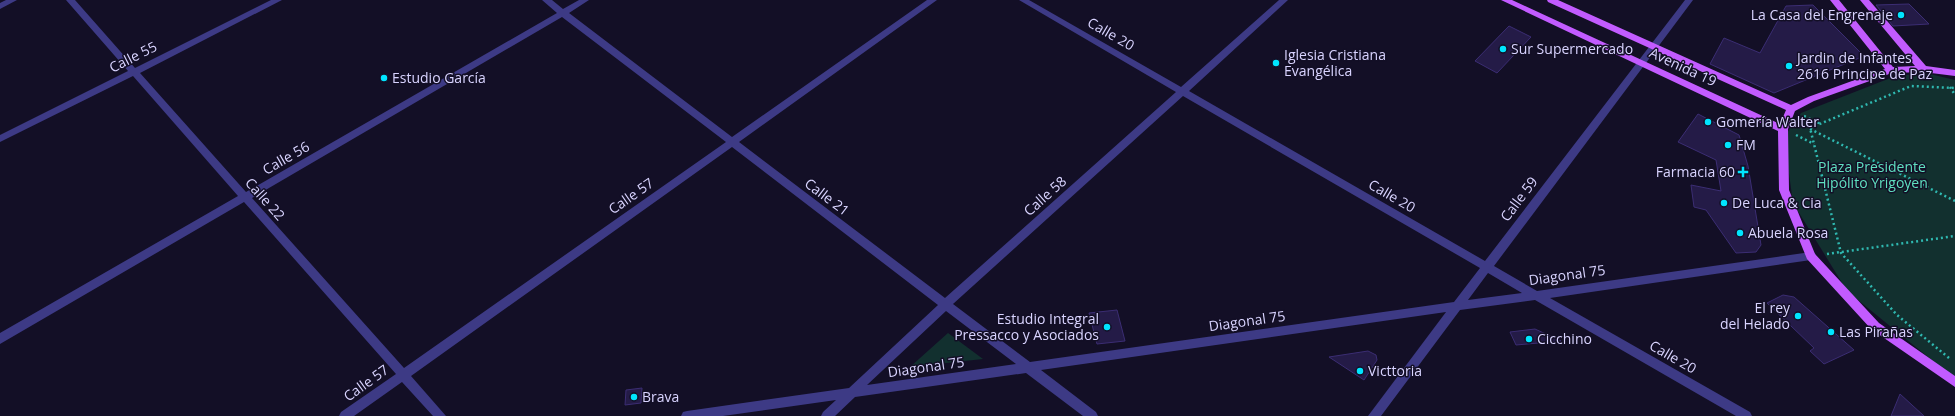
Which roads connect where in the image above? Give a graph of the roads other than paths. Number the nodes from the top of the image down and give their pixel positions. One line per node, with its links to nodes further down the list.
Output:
1 (13, 0): 14 (street)
2 (70, 0): 20 (street, Calle 22)
3 (278, 0): 20 (street, Calle 55)
4 (546, 0): 15 (street, Calle 21)
5 (586, 0): 15 (street, Calle 56)
6 (933, 0): 26 (street, Calle 57)
7 (1023, 0): 22 (street, Calle 20)
8 (1284, 0): 22 (street, Calle 58)
9 (1505, 0): 17 (main road, Avenida 19)
10 (1551, 0): 16 (main road, Avenida 19)
11 (1689, 0): 16 (street, Calle 59)
12 (1834, 0): 19 (main road)
13 (1864, 0): 18 (main road)
14 (0, 6)
15 (563, 13): 26 (street, Calle 21); 27 (street, Calle 56)
16 (1652, 46): 17 (street, Calle 59); 23 (main road, Avenida 19)
17 (1640, 63): 24 (main road, Avenida 19); 29 (street, Calle 59)
18 (1923, 69): 19 (main road); 21 (main road)
19 (1891, 70): 23 (main road)
20 (134, 72): 25 (street, Calle 55); 27 (street, Calle 22)
21 (1955, 73)
22 (1182, 92): 29 (street, Calle 20); 31 (street, Calle 58)
23 (1791, 109): 24 (main road)
24 (1783, 129): 28 (main road)
25 (0, 139)
26 (732, 142): 31 (street, Calle 21); 35 (street, Calle 57)
27 (245, 197): 33 (street, Calle 56); 35 (street, Calle 22)
28 (1811, 256): 30 (street, Diagonal 75); 36 (main road)
29 (1486, 267): 30 (street, Calle 20); 32 (street, Calle 59)
30 (1537, 295): 32 (street, Diagonal 75); 44 (street, Calle 20)
31 (945, 305): 34 (street, Calle 21); 37 (street, Calle 58)
32 (1457, 306): 34 (street, Diagonal 75); 43 (street, Calle 59)
33 (0, 339)
34 (1028, 367): 37 (street, Diagonal 75); 42 (street, Calle 21)
35 (402, 374): 38 (street, Calle 57); 39 (street, Calle 22)
36 (1955, 382)
37 (854, 392): 40 (street, Diagonal 75); 41 (street, Calle 58)
38 (345, 416)
39 (440, 416)
40 (687, 416)
41 (827, 416)
42 (1092, 416)
43 (1374, 416)
44 (1746, 416)

